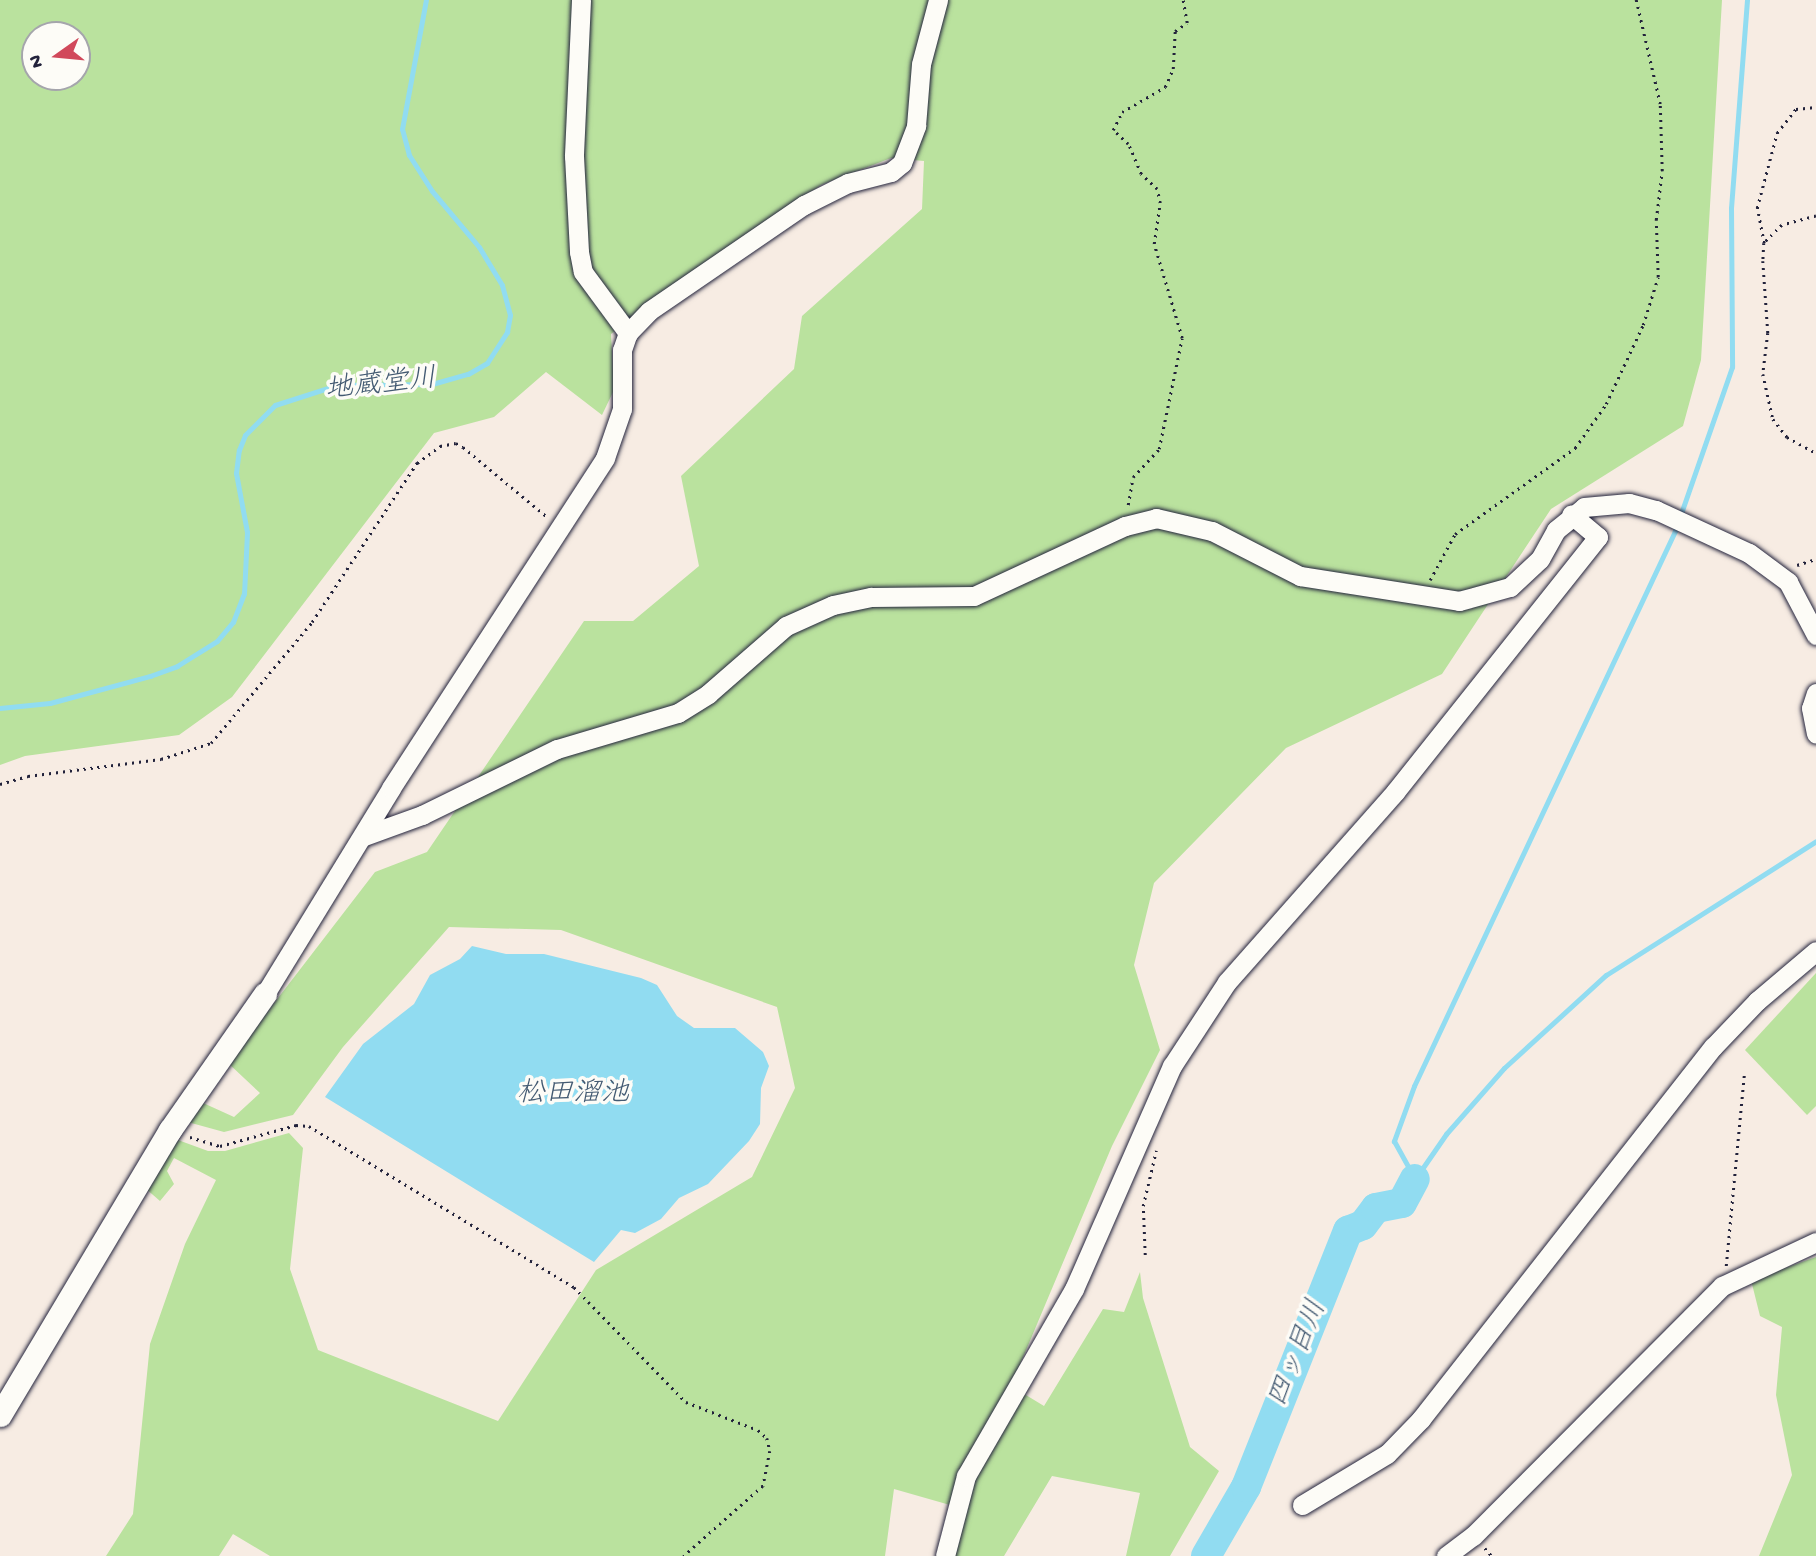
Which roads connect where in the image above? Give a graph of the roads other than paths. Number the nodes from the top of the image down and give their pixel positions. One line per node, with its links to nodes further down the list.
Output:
1 (581, 0): 3 (street)
2 (938, 0): 3 (street)
3 (628, 333): 8 (street)
4 (1571, 514): 5 (street); 8 (street); 14 (street)
5 (1816, 635)
6 (1816, 693): 7 (street)
7 (1816, 734)
8 (364, 836): 10 (street)
9 (1816, 951): 13 (street)
10 (265, 994): 12 (street)
11 (1816, 1242): 15 (street)
12 (0, 1415)
13 (1302, 1505)
14 (945, 1556)
15 (1446, 1556)

